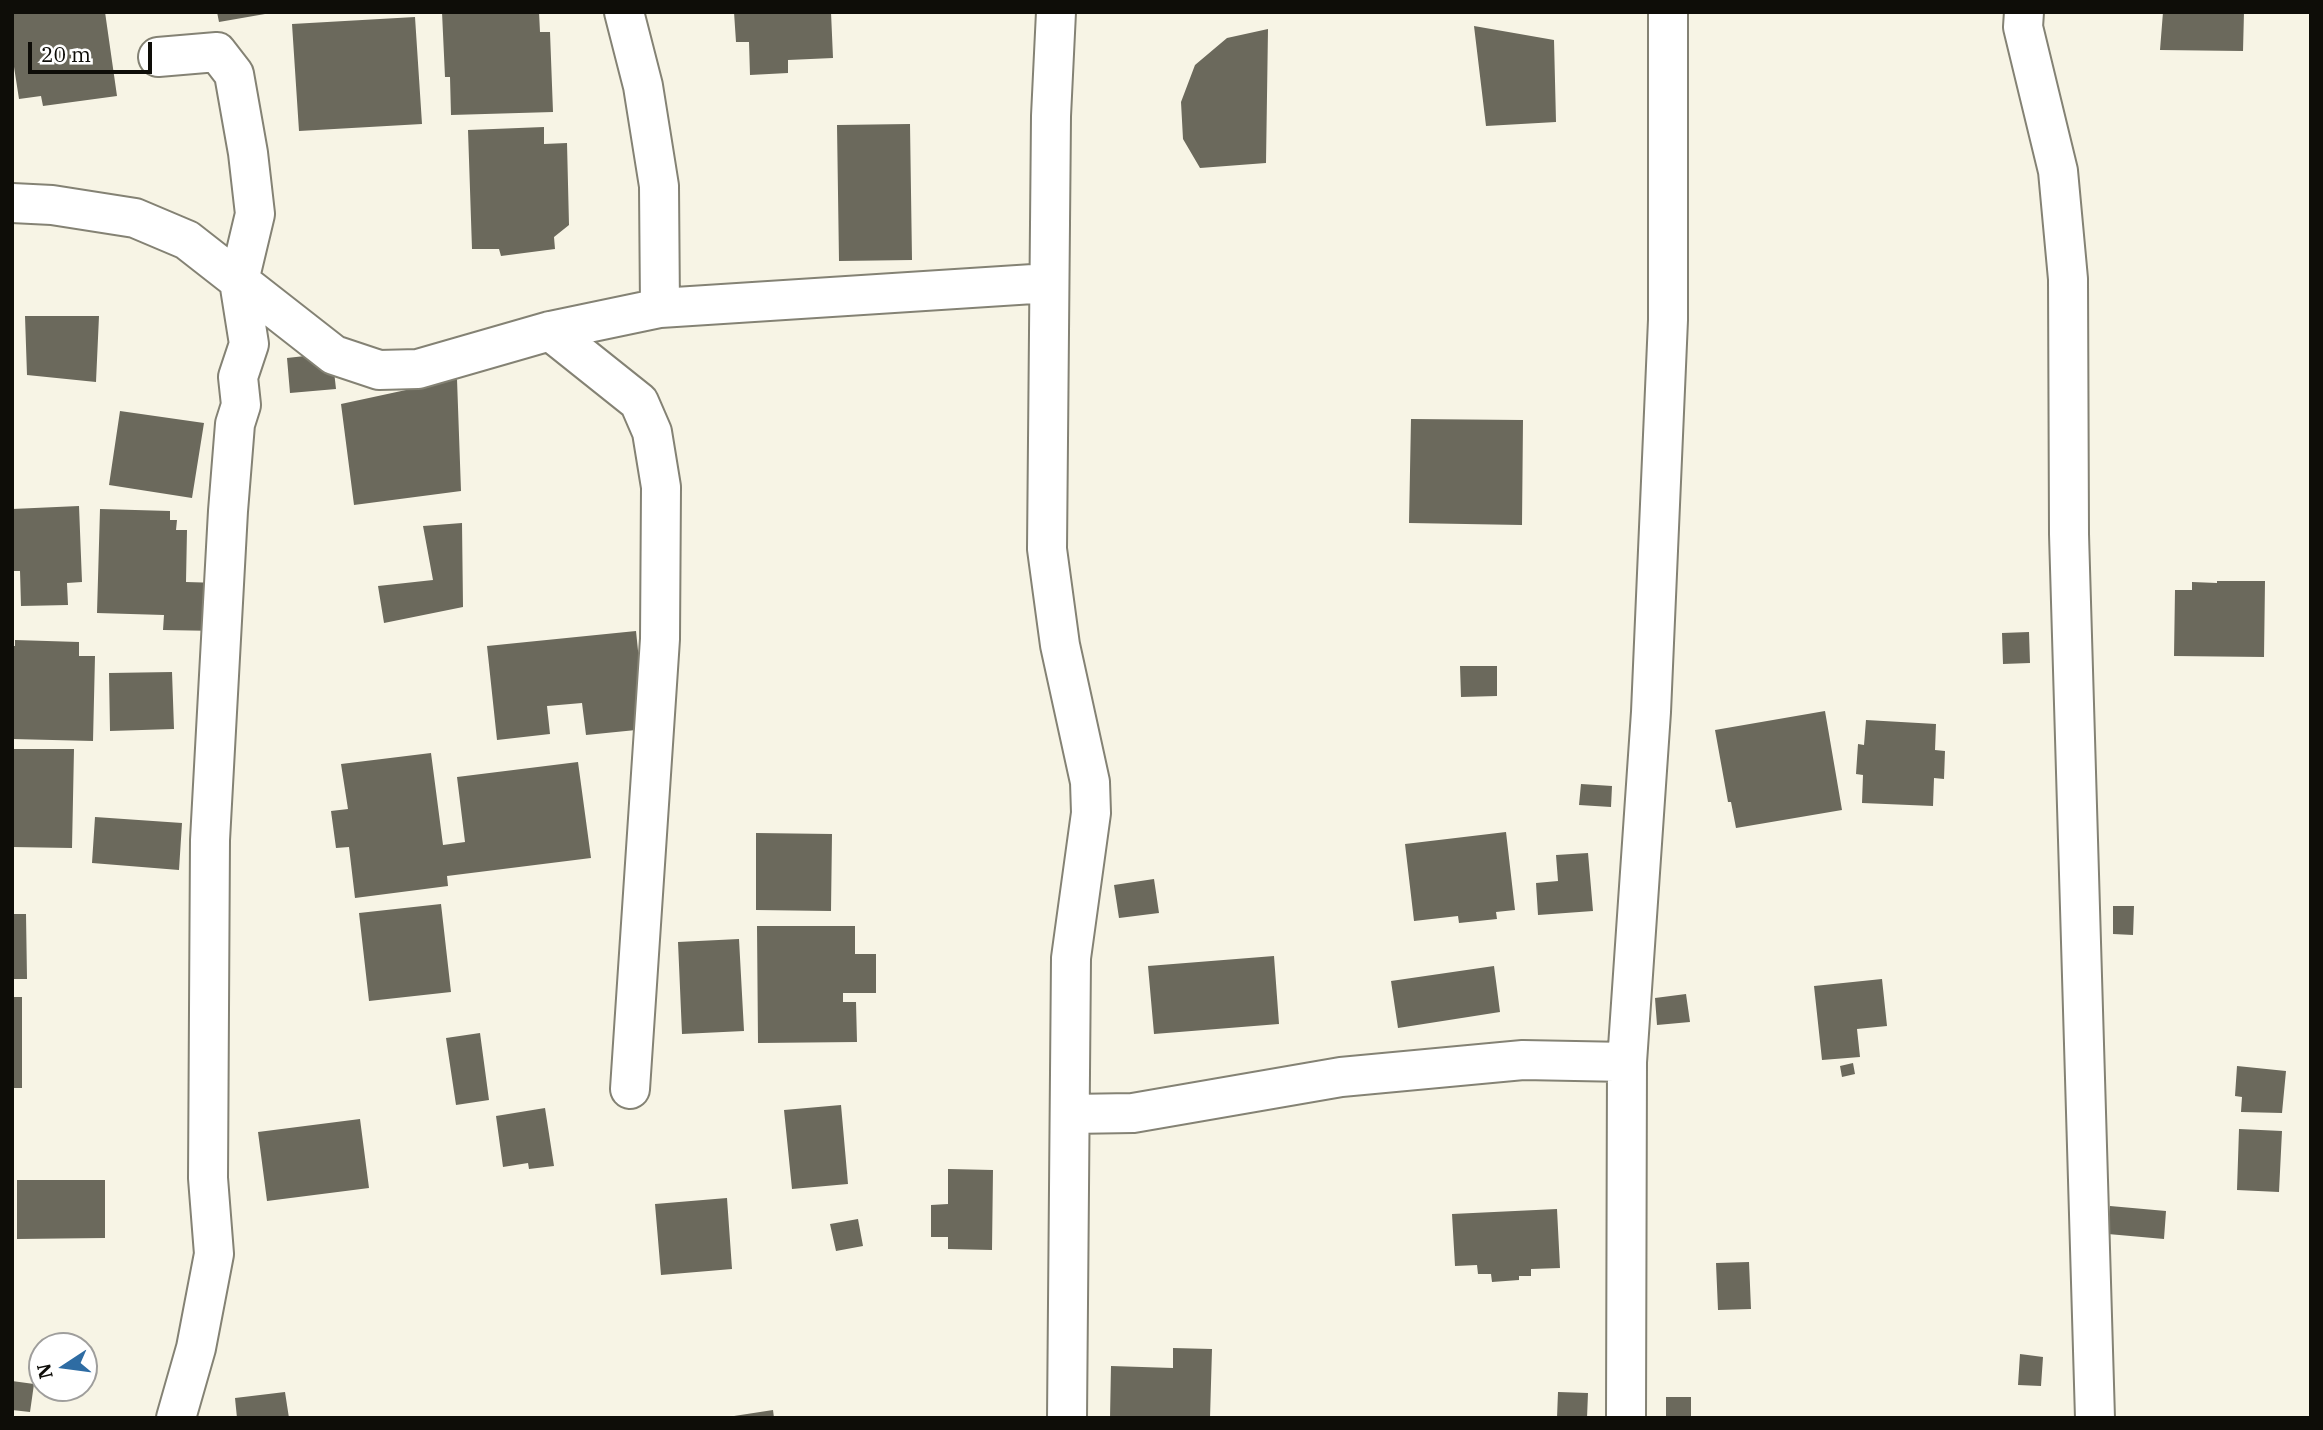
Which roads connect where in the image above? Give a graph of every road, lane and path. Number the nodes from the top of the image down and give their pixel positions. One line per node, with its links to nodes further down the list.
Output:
1 (624, 12): 9 (street)
2 (1056, 12): 8 (street)
3 (1668, 12): 11 (street)
4 (2024, 12): 17 (street)
5 (158, 57): 7 (street)
6 (12, 203): 7 (street)
7 (239, 281): 10 (street); 14 (street)
8 (1049, 283): 9 (street); 13 (street)
9 (660, 308): 10 (street)
10 (550, 331): 12 (street)
11 (1627, 1062): 13 (street); 16 (street)
12 (630, 1089)
13 (1070, 1114): 15 (street)
14 (176, 1418)
15 (1066, 1418)
16 (1626, 1418)
17 (2095, 1418)

